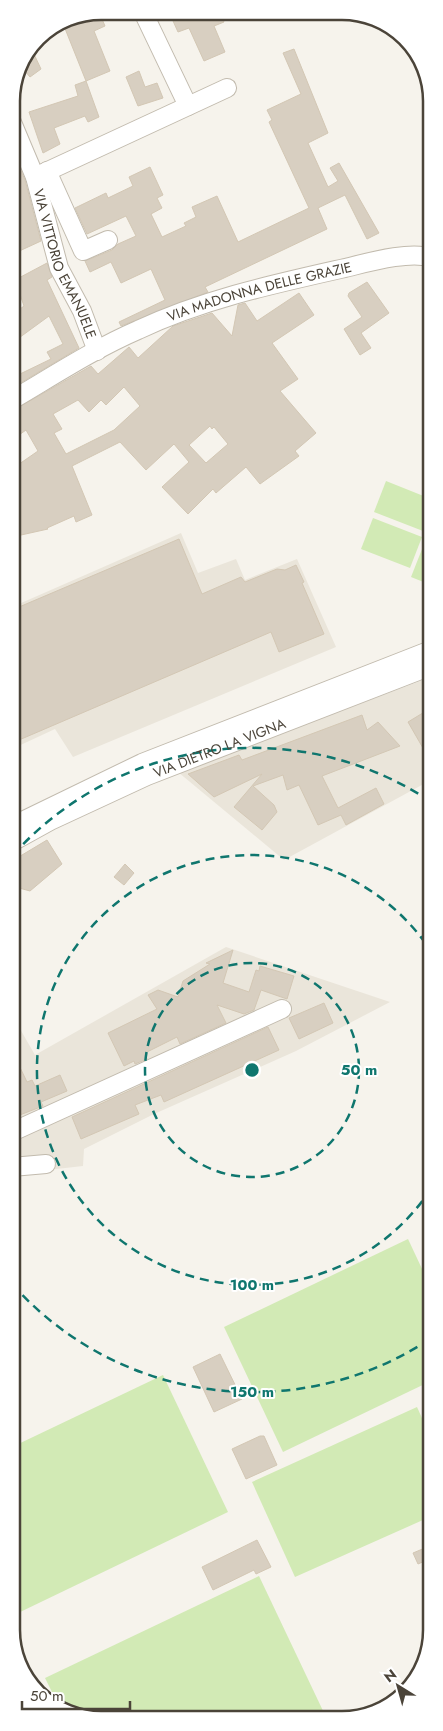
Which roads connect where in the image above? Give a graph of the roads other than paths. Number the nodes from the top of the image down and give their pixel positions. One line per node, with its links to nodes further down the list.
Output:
1 (146, 20): 3 (street)
2 (227, 88): 3 (street)
3 (188, 106): 5 (street)
4 (20, 135): 5 (street, VIA VITTORIO EMANUELE)
5 (41, 174): 6 (street); 8 (street, VIA VITTORIO EMANUELE)
6 (108, 240)
7 (423, 258): 8 (street, VIA MADONNA DELLE GRAZIE)
8 (97, 351): 9 (street, VIA MADONNA DELLE GRAZIE)
9 (20, 395)
10 (423, 653): 12 (street, VIA DIETRO LA VIGNA)
11 (423, 669): 13 (street, VIA DIETRO LA VIGNA)
12 (20, 822)
13 (20, 838)
14 (282, 1010): 15 (street)
15 (20, 1128)
16 (46, 1164): 17 (street)
17 (20, 1166)

